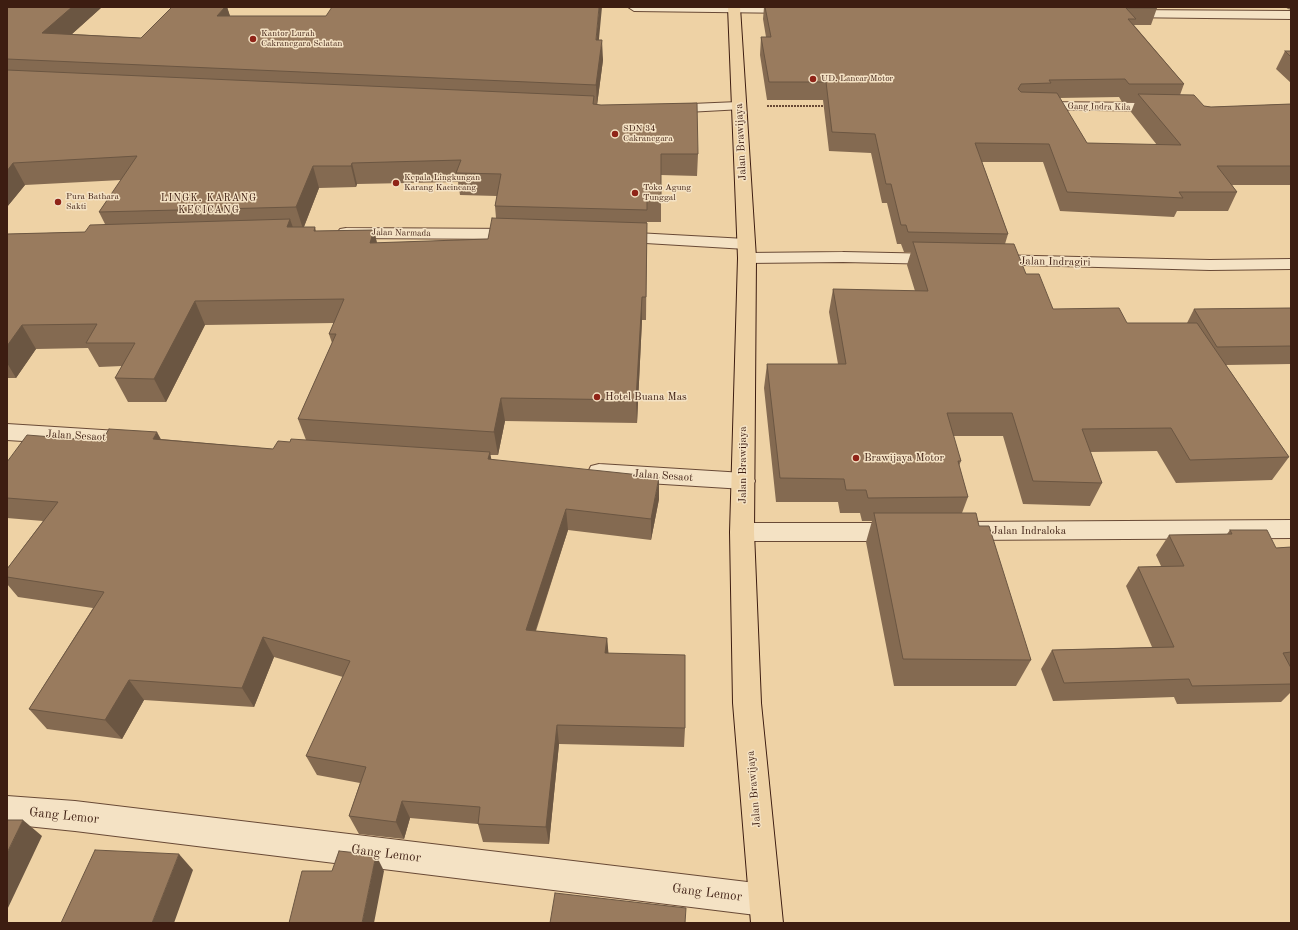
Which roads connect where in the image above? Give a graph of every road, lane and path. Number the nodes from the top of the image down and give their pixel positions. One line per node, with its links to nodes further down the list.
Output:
1 (634, 7): 2 (street)
2 (734, 8): 3 (street); 6 (main road, Jalan Brawijaya)
3 (805, 10)
4 (1108, 14): 5 (street)
5 (1291, 15)
6 (738, 106): 7 (path); 10 (street); 14 (main road, Jalan Brawijaya)
7 (832, 106)
8 (1021, 106): 9 (street, Gang Indra Kila)
9 (1180, 108)
10 (654, 110)
11 (334, 234): 12 (street, Jalan Narmada)
12 (536, 234)
13 (598, 236): 14 (street)
14 (746, 251): 15 (street); 21 (main road, Jalan Brawijaya)
15 (955, 259)
16 (979, 260): 17 (street, Jalan Indragiri)
17 (1291, 264)
18 (7, 432): 19 (street, Jalan Sesaot)
19 (157, 441)
20 (579, 470): 21 (street, Jalan Sesaot)
21 (744, 481): 23 (main road, Jalan Brawijaya)
22 (1291, 529): 23 (street, Jalan Indraloka)
23 (742, 532): 25 (main road, Jalan Brawijaya)
24 (7, 810): 25 (street, Gang Lemor)
25 (766, 912)

